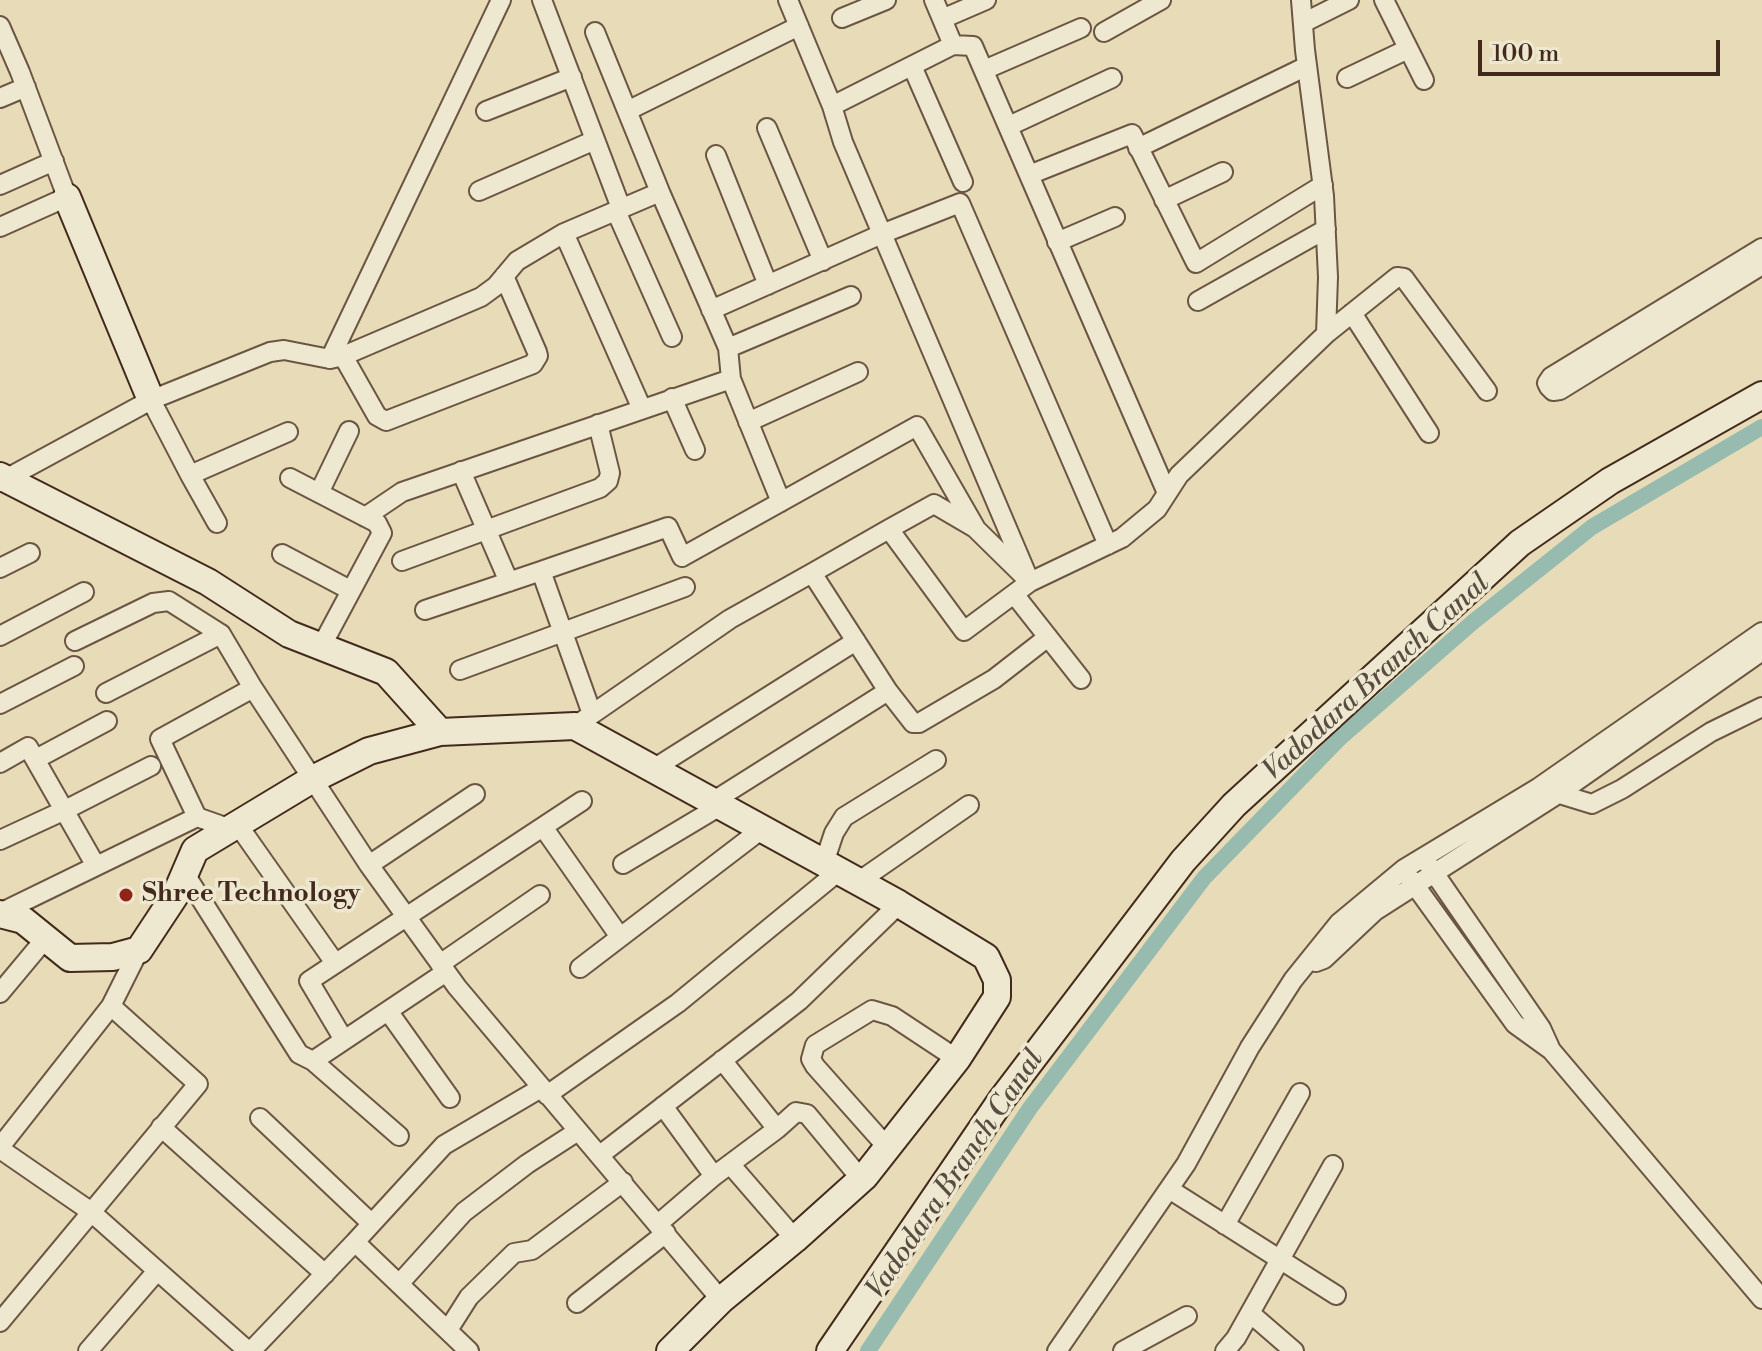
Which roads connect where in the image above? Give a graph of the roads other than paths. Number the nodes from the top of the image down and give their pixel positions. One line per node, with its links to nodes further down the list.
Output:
1 (501, 0): 67 (street)
2 (542, 0): 24 (street)
3 (788, 0): 15 (street)
4 (886, 0): 11 (street)
5 (934, 0): 12 (street)
6 (986, 0): 12 (street)
7 (1161, 0): 18 (street)
8 (1301, 0): 13 (street)
9 (1349, 0): 13 (street)
10 (1384, 0): 20 (street)
11 (842, 18)
12 (942, 19): 19 (street)
13 (1303, 23): 22 (street)
14 (0, 26): 28 (street)
15 (799, 26): 30 (street); 32 (street)
16 (1081, 28): 23 (street)
17 (595, 32): 32 (street)
18 (1104, 32)
19 (953, 45): 21 (street); 23 (street)
20 (1408, 49): 26 (street); 27 (street)
21 (912, 66): 30 (street); 41 (street)
22 (1307, 66): 36 (street); 43 (street)
23 (984, 70): 33 (street)
24 (572, 77): 31 (street); 35 (street)
25 (1112, 78): 33 (street)
26 (1347, 78)
27 (1424, 80)
28 (26, 87): 29 (street); 38 (street)
29 (0, 98)
30 (832, 106): 53 (street)
31 (486, 111)
32 (627, 111): 45 (street)
33 (1009, 126): 40 (street)
34 (767, 128): 56 (street)
35 (595, 140): 44 (street); 48 (street)
36 (1138, 148): 40 (street); 47 (street)
37 (716, 155): 59 (street)
38 (54, 161): 42 (street); 46 (street)
39 (1223, 172): 47 (street)
40 (1029, 175): 54 (street)
41 (963, 182)
42 (0, 185)
43 (1323, 185): 47 (street); 51 (street)
44 (479, 191)
45 (660, 192): 48 (street); 62 (street)
46 (67, 197): 50 (street); 73 (street)
47 (1164, 200)
48 (618, 210): 52 (street); 65 (street)
49 (1115, 217): 54 (street)
50 (0, 227)
51 (1326, 229): 61 (street); 64 (street)
52 (564, 233): 58 (street); 74 (street)
53 (884, 233): 56 (street); 93 (street); 101 (street)
54 (1057, 242): 86 (street)
55 (1762, 248): 57 (street)
56 (823, 261): 59 (street)
57 (1762, 265)
58 (504, 276): 67 (street); 67 (street)
59 (768, 285): 62 (street)
60 (851, 296): 66 (street)
61 (1198, 301)
62 (711, 310): 66 (street)
63 (1352, 313): 64 (street); 70 (street); 79 (street)
64 (1326, 334): 86 (street)
65 (672, 337)
66 (728, 348): 69 (street)
67 (337, 357): 73 (street)
68 (858, 372): 75 (street)
69 (731, 379): 72 (street); 75 (street)
70 (1487, 391)
71 (1762, 395): 213 (street)
72 (672, 398): 74 (street); 80 (street)
73 (151, 400): 82 (street); 84 (street)
74 (642, 409): 76 (street)
75 (748, 422): 87 (street)
76 (598, 424): 81 (street); 91 (street)
77 (349, 431): 85 (street)
78 (288, 432): 82 (street)
79 (1429, 433)
80 (695, 450)
81 (461, 471): 88 (street); 91 (street)
82 (190, 475): 89 (street)
83 (290, 478): 85 (street)
84 (1, 479): 114 (street)
85 (319, 493): 88 (street)
86 (1167, 493): 93 (street)
87 (781, 502): 90 (street); 98 (street)
88 (365, 517): 103 (street)
89 (217, 523)
90 (975, 528): 92 (street); 101 (street)
91 (486, 529): 96 (street); 100 (street)
92 (889, 529): 99 (street); 105 (street)
93 (1108, 545): 101 (street)
94 (30, 553): 97 (street)
95 (282, 554): 103 (street)
96 (402, 561)
97 (0, 568)
98 (541, 571): 100 (street); 107 (street)
99 (812, 573): 113 (street); 124 (street)
100 (509, 582): 106 (street)
101 (1030, 582): 105 (street)
102 (685, 587): 107 (street)
103 (350, 590): 114 (street)
104 (84, 592): 110 (street)
105 (1014, 594): 111 (street)
106 (425, 610)
107 (563, 632): 117 (street); 124 (street)
108 (1762, 632): 133 (street)
109 (221, 634): 112 (street); 119 (street); 121 (street)
110 (0, 636)
111 (1048, 637): 118 (street); 120 (street)
112 (75, 641)
113 (856, 641): 120 (street); 131 (street)
114 (321, 647): 126 (street)
115 (1762, 651): 135 (street)
116 (74, 666): 122 (street)
117 (460, 670)
118 (1081, 679)
119 (253, 688): 132 (street); 140 (street)
120 (888, 691): 137 (street)
121 (106, 693)
122 (0, 704)
123 (1762, 707): 135 (street)
124 (583, 720): 126 (street); 131 (street)
125 (107, 721): 127 (street)
126 (440, 732): 132 (street)
127 (36, 759): 129 (street); 139 (street)
128 (936, 760): 150 (street)
129 (0, 763)
130 (151, 766): 139 (street)
131 (653, 769): 137 (street)
132 (311, 780): 141 (street); 147 (street)
133 (1538, 788): 135 (street); 145 (street)
134 (475, 794): 147 (street)
135 (1558, 794): 151 (street)
136 (582, 801): 142 (street)
137 (716, 804): 143 (street); 146 (street)
138 (969, 805): 150 (street)
139 (65, 810): 144 (street); 148 (street)
140 (197, 817): 141 (street); 148 (street)
141 (234, 827): 152 (street); 161 (street)
142 (543, 827): 157 (street); 158 (street)
143 (762, 829): 150 (street); 158 (street)
144 (0, 840)
145 (1423, 857): 149 (street); 151 (street)
146 (623, 864)
147 (369, 865): 157 (street)
148 (96, 866): 156 (street)
149 (1404, 869): 153 (street); 164 (street)
150 (840, 872): 155 (street); 173 (street)
151 (1434, 873): 153 (street); 169 (street)
152 (185, 874): 160 (street); 172 (street)
153 (1414, 885): 164 (street); 169 (street)
154 (540, 895): 162 (street)
155 (899, 904): 170 (street); 171 (street)
156 (0, 913): 159 (street)
157 (404, 916): 161 (street); 162 (street)
158 (620, 937): 163 (street)
159 (45, 939): 160 (street); 165 (street)
160 (139, 950): 166 (street)
161 (335, 963): 168 (street)
162 (443, 968): 167 (street); 173 (street)
163 (580, 968)
164 (1303, 969): 190 (street)
165 (0, 993)
166 (111, 1006): 178 (street); 183 (street)
167 (388, 1011): 168 (street); 175 (street)
168 (344, 1040): 172 (street)
169 (1551, 1050): 202 (street)
170 (957, 1059): 182 (street); 182 (street)
171 (722, 1060): 176 (street); 179 (street)
172 (313, 1061): 181 (street)
173 (544, 1092): 180 (street); 192 (street)
174 (1300, 1093): 193 (street)
175 (450, 1098)
176 (663, 1106): 184 (street); 187 (street)
177 (260, 1118): 192 (street)
178 (161, 1127): 191 (street); 199 (street)
179 (777, 1129): 185 (street); 188 (street)
180 (578, 1131): 184 (street); 200 (street)
181 (399, 1136)
182 (887, 1147): 188 (street)
183 (0, 1148): 191 (street)
184 (600, 1155): 189 (street)
185 (730, 1164): 187 (street); 195 (street)
186 (1333, 1165): 197 (street)
187 (714, 1176): 194 (street)
188 (861, 1179): 195 (street)
189 (623, 1182): 194 (street); 208 (street)
190 (1169, 1189): 193 (street); 214 (street)
191 (90, 1211): 198 (street); 207 (street)
192 (371, 1223): 196 (street)
193 (1225, 1225): 197 (street)
194 (662, 1228): 203 (street); 204 (street)
195 (795, 1239): 203 (street)
196 (355, 1242): 199 (street); 200 (street)
197 (1279, 1259): 201 (street); 205 (street)
198 (157, 1271): 209 (street); 210 (street)
199 (325, 1274): 209 (street)
200 (399, 1284): 208 (street)
201 (1336, 1295)
202 (1762, 1299)
203 (721, 1300): 212 (street)
204 (577, 1303)
205 (1250, 1313): 216 (street); 217 (street)
206 (1187, 1316): 215 (street)
207 (0, 1322)
208 (448, 1330): 211 (street)
209 (247, 1349)
210 (88, 1351)
211 (469, 1351)
212 (670, 1351)
213 (830, 1351)
214 (1057, 1351)
215 (1123, 1351)
216 (1225, 1351)
217 (1294, 1351)

